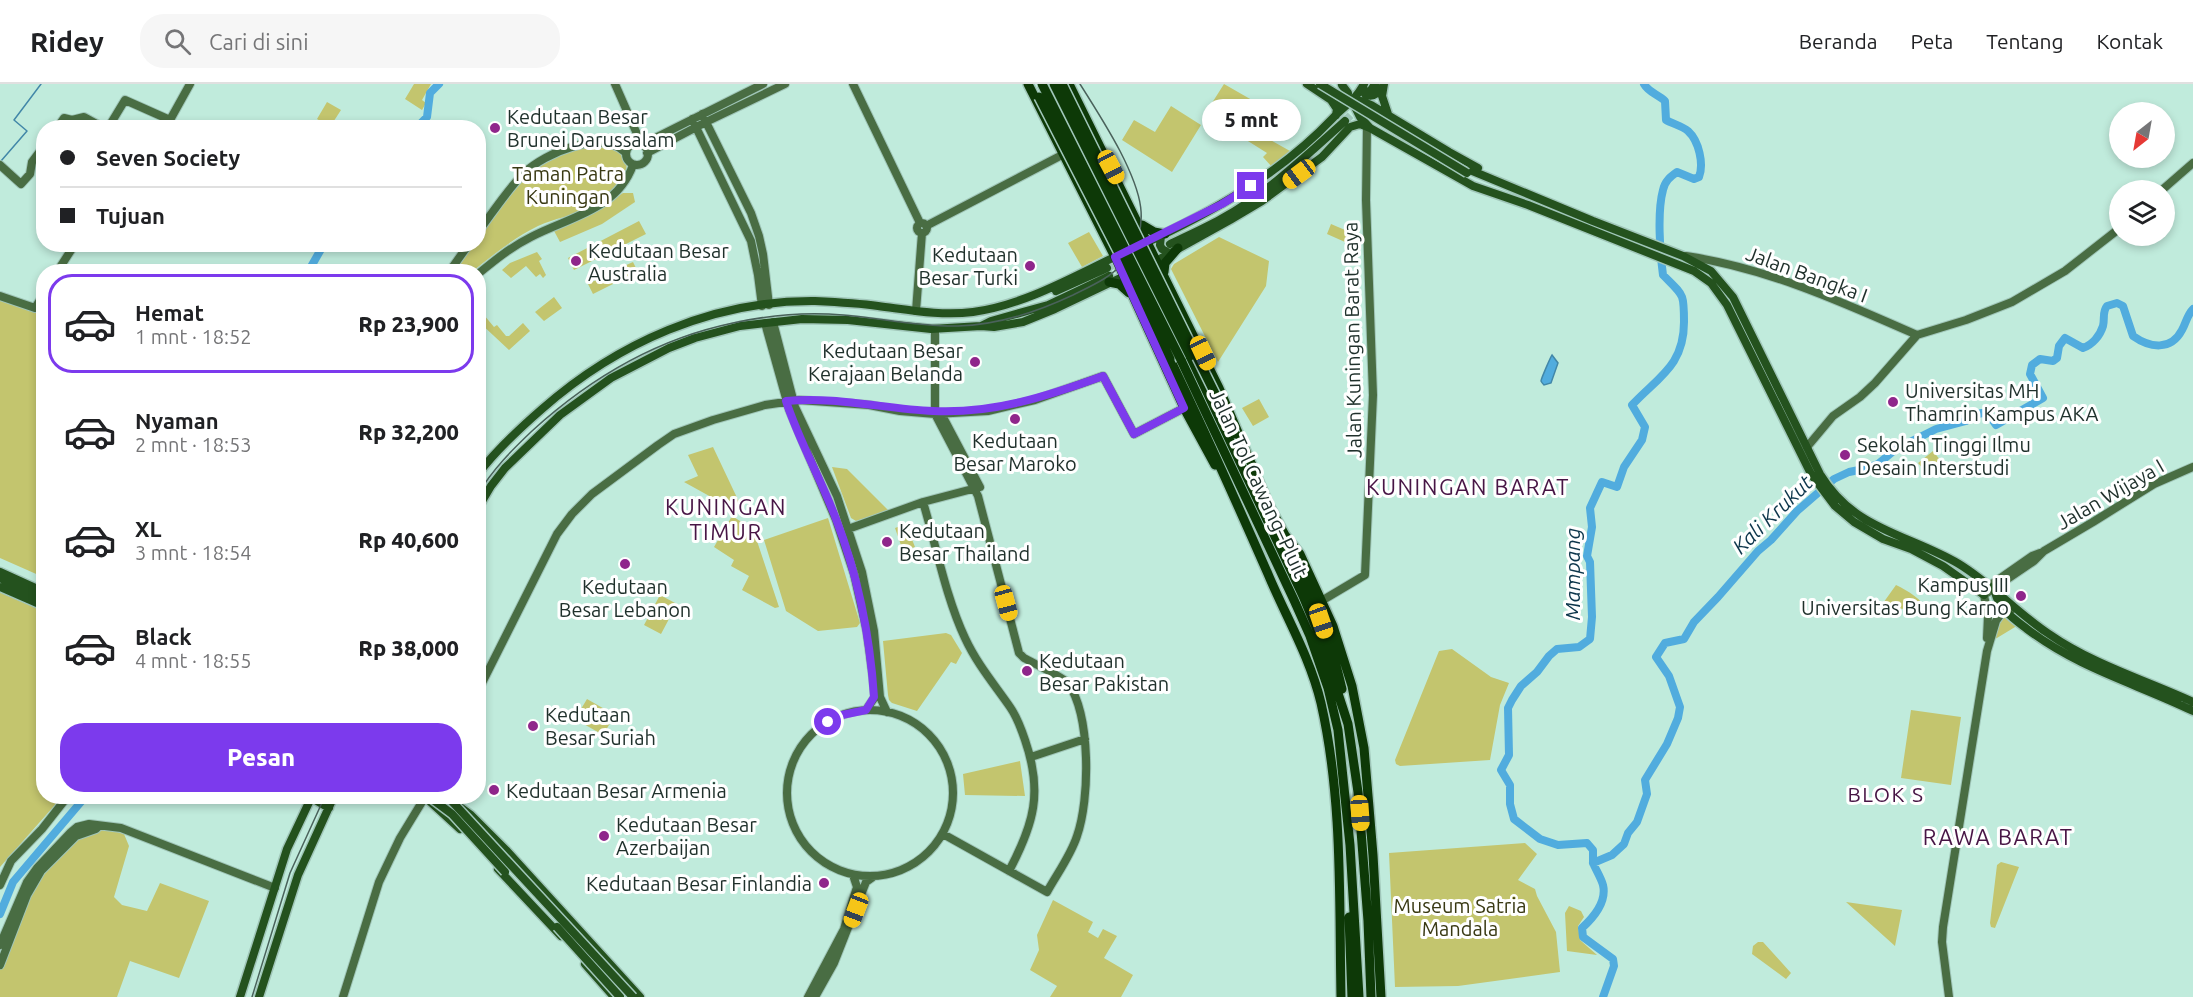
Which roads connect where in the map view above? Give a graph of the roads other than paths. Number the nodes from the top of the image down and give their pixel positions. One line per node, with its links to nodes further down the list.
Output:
1 (190, 84): 24 (street)
2 (615, 84): 29 (street)
3 (762, 84): 19 (street)
4 (785, 84): 19 (street)
5 (853, 84): 45 (street)
6 (1030, 84): 32 (highway); 78 (highway, bridge)
7 (1042, 84): 68 (highway, Jalan Tol Cawang–Pluit, bridge)
8 (1054, 84): 68 (highway, Jalan Tol Cawang–Pluit, bridge)
9 (1062, 84): 77 (highway, bridge)
10 (1070, 84): 37 (highway)
11 (1307, 84): 16 (main road)
12 (1320, 84): 38 (main road, bridge)
13 (1328, 84): 38 (main road, bridge)
14 (1371, 85): 15 (main road); 17 (main road); 18 (main road)
15 (1343, 87): 16 (main road); 17 (main road)
16 (1331, 100): 26 (main road)
17 (1357, 100): 18 (main road); 26 (main road); 28 (main road)
18 (1386, 113): 28 (main road); 41 (main road)
19 (704, 118): 20 (street); 27 (street); 58 (street)
20 (692, 119): 27 (street); 29 (street)
21 (72, 120): 22 (street)
22 (90, 120)
23 (111, 120): 25 (street)
24 (170, 120)
25 (170, 120)
26 (1342, 120): 28 (main road); 47 (main road); 47 (main road); 47 (main road)
27 (696, 128): 31 (street); 58 (street)
28 (1370, 128): 42 (main road); 95 (street, Jalan Kuningan Barat Raya)
29 (642, 144): 30 (street); 31 (street)
30 (625, 152): 35 (street); 43 (street)
31 (647, 153): 35 (street)
32 (1062, 155): 40 (highway); 45 (street)
33 (36, 157): 36 (street)
34 (2193, 163): 39 (street)
35 (633, 165): 53 (street)
36 (0, 166)
37 (1111, 167): 40 (highway); 44 (highway)
38 (1468, 172): 41 (main road); 42 (main road)
39 (2173, 180)
40 (1076, 181): 54 (highway)
41 (1515, 187): 49 (main road)
42 (1528, 205): 49 (main road)
43 (486, 222)
44 (1140, 224): 47 (highway); 48 (highway)
45 (923, 227): 60 (street)
46 (2109, 237): 65 (street)
47 (1169, 241): 48 (main road); 51 (main road); 55 (highway)
48 (1149, 242): 51 (highway); 54 (main road)
49 (1670, 255): 50 (main road); 79 (main road)
50 (1683, 256): 65 (street, Jalan Bangka I); 74 (main road)
51 (1158, 260): 52 (main road); 55 (highway)
52 (1144, 266): 54 (main road); 64 (highway)
53 (486, 267)
54 (1113, 271): 57 (highway); 57 (highway); 60 (main road); 63 (main road)
55 (1164, 272): 61 (highway)
56 (0, 296): 59 (street)
57 (1133, 296): 64 (highway)
58 (765, 305): 60 (main road); 69 (main road)
59 (36, 306)
60 (916, 311)
61 (1185, 318): 64 (highway); 66 (highway)
62 (769, 322): 63 (main road); 70 (main road); 71 (street)
63 (933, 329): 73 (street)
64 (1149, 332): 67 (highway)
65 (1917, 335): 74 (street)
66 (1196, 340): 67 (highway); 77 (highway)
67 (1159, 356): 72 (highway)
68 (1186, 358): 112 (highway, Jalan Tol Cawang–Pluit); 133 (highway, Jalan Tol Cawang–Pluit)
69 (601, 363): 70 (main road); 75 (main road)
70 (611, 378): 82 (main road)
71 (790, 401): 73 (street); 84 (street); 104 (street); 109 (street)
72 (1184, 408): 73 (street); 78 (highway)
73 (936, 413): 80 (street)
74 (1807, 447): 79 (main road)
75 (486, 464)
76 (2193, 467): 92 (street, Jalan Wijaya I)
77 (1254, 471): 85 (highway)
78 (1227, 482): 148 (highway)
79 (1821, 482): 81 (main road)
80 (977, 490): 83 (street); 113 (street)
81 (1829, 493): 92 (main road); 94 (main road)
82 (486, 494)
83 (923, 505): 84 (street); 114 (street)
84 (849, 530): 111 (street)
85 (1285, 535): 95 (highway); 112 (highway)
86 (0, 566): 89 (main road)
87 (0, 572): 91 (main road)
88 (0, 578): 93 (main road)
89 (36, 582)
90 (0, 586): 96 (main road)
91 (36, 588)
92 (1992, 588): 94 (street, Jalan Wijaya I); 97 (main road); 98 (main road)
93 (36, 595)
94 (1984, 595): 101 (street)
95 (1323, 600): 152 (highway)
96 (36, 602)
97 (2015, 608): 98 (street); 100 (main road)
98 (2006, 612): 99 (main road); 101 (street)
99 (2041, 640): 100 (main road); 103 (main road)
100 (2063, 643): 102 (main road)
101 (1987, 651): 153 (street)
102 (2081, 654): 103 (main road); 106 (main road)
103 (2093, 668): 105 (main road)
104 (486, 675)
105 (2124, 682): 106 (main road); 107 (main road)
106 (2154, 684): 107 (main road); 108 (main road)
107 (2169, 700): 110 (main road)
108 (2193, 702)
109 (866, 710): 111 (street); 130 (street)
110 (2193, 711)
111 (888, 712): 127 (street)
112 (1348, 724): 151 (highway, Jalan Tol Cawang–Pluit)
113 (1085, 739): 114 (street); 129 (street)
114 (1030, 756): 129 (street)
115 (62, 804): 132 (street)
116 (310, 804): 134 (main road)
117 (323, 804): 125 (main road)
118 (331, 804): 125 (main road)
119 (422, 804): 141 (street)
120 (433, 804): 126 (main road)
121 (437, 804): 143 (main road, bridge)
122 (442, 804): 126 (main road)
123 (455, 804): 144 (main road, bridge)
124 (458, 804): 137 (main road)
125 (329, 808): 140 (main road)
126 (460, 829): 138 (main road)
127 (943, 834): 129 (street); 131 (street)
128 (44, 864): 134 (street); 135 (street); 136 (street)
129 (1009, 871)
130 (853, 875): 131 (street); 146 (street)
131 (873, 876): 147 (street)
132 (0, 885)
133 (1353, 885): 149 (highway); 150 (highway, Jalan Tol Cawang–Pluit)
134 (275, 888): 139 (main road)
135 (0, 945)
136 (0, 965)
137 (622, 976): 138 (main road); 145 (main road)
138 (607, 989): 142 (main road)
139 (240, 997)
140 (259, 997)
141 (344, 997)
142 (614, 997)
143 (620, 997)
144 (633, 997)
145 (640, 997)
146 (808, 997)
147 (815, 997)
148 (1341, 997)
149 (1352, 997)
150 (1359, 997)
151 (1371, 997)
152 (1381, 997)
153 (1949, 997)

